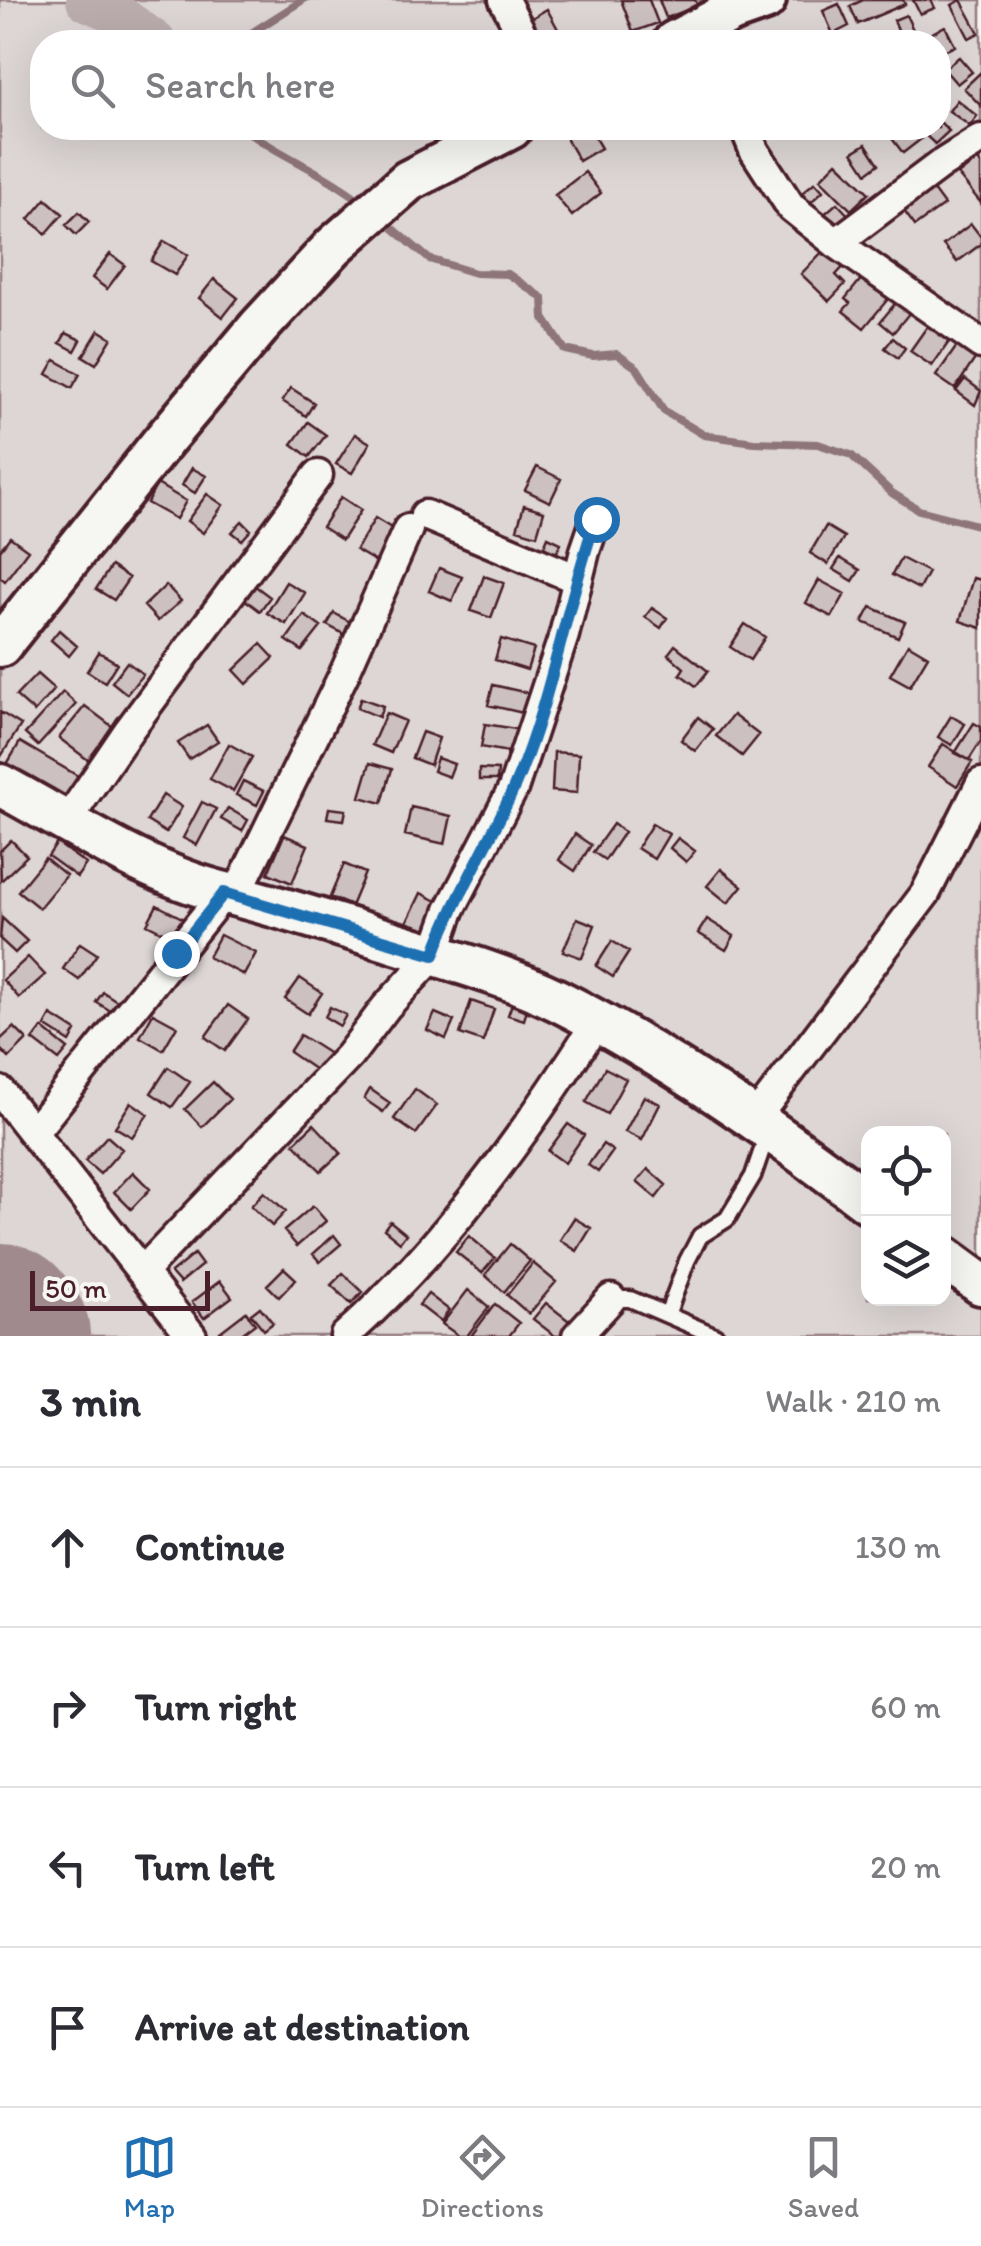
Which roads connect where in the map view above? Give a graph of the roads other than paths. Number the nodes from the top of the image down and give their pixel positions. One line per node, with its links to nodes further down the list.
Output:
1 (504, 0): 2 (street)
2 (520, 30)
3 (981, 139): 6 (street)
4 (487, 140): 11 (street)
5 (750, 140): 6 (street)
6 (836, 244): 7 (street)
7 (981, 344)
8 (318, 475): 14 (street)
9 (596, 519): 10 (street)
10 (578, 579): 15 (street); 16 (street)
11 (0, 646)
12 (981, 783): 19 (street)
13 (0, 785): 14 (street)
14 (66, 821): 15 (street)
15 (230, 894): 16 (street); 20 (street)
16 (434, 955): 17 (street); 23 (street)
17 (596, 1022): 19 (street); 28 (street)
18 (0, 1091): 20 (street)
19 (763, 1123): 21 (street); 26 (lane)
20 (34, 1133): 23 (street)
21 (861, 1197)
22 (951, 1262): 24 (street)
23 (143, 1271): 27 (street)
24 (981, 1284)
25 (611, 1298): 26 (lane); 29 (street)
26 (667, 1315): 30 (lane)
27 (192, 1336)
28 (345, 1336)
29 (577, 1336)
30 (716, 1336)

